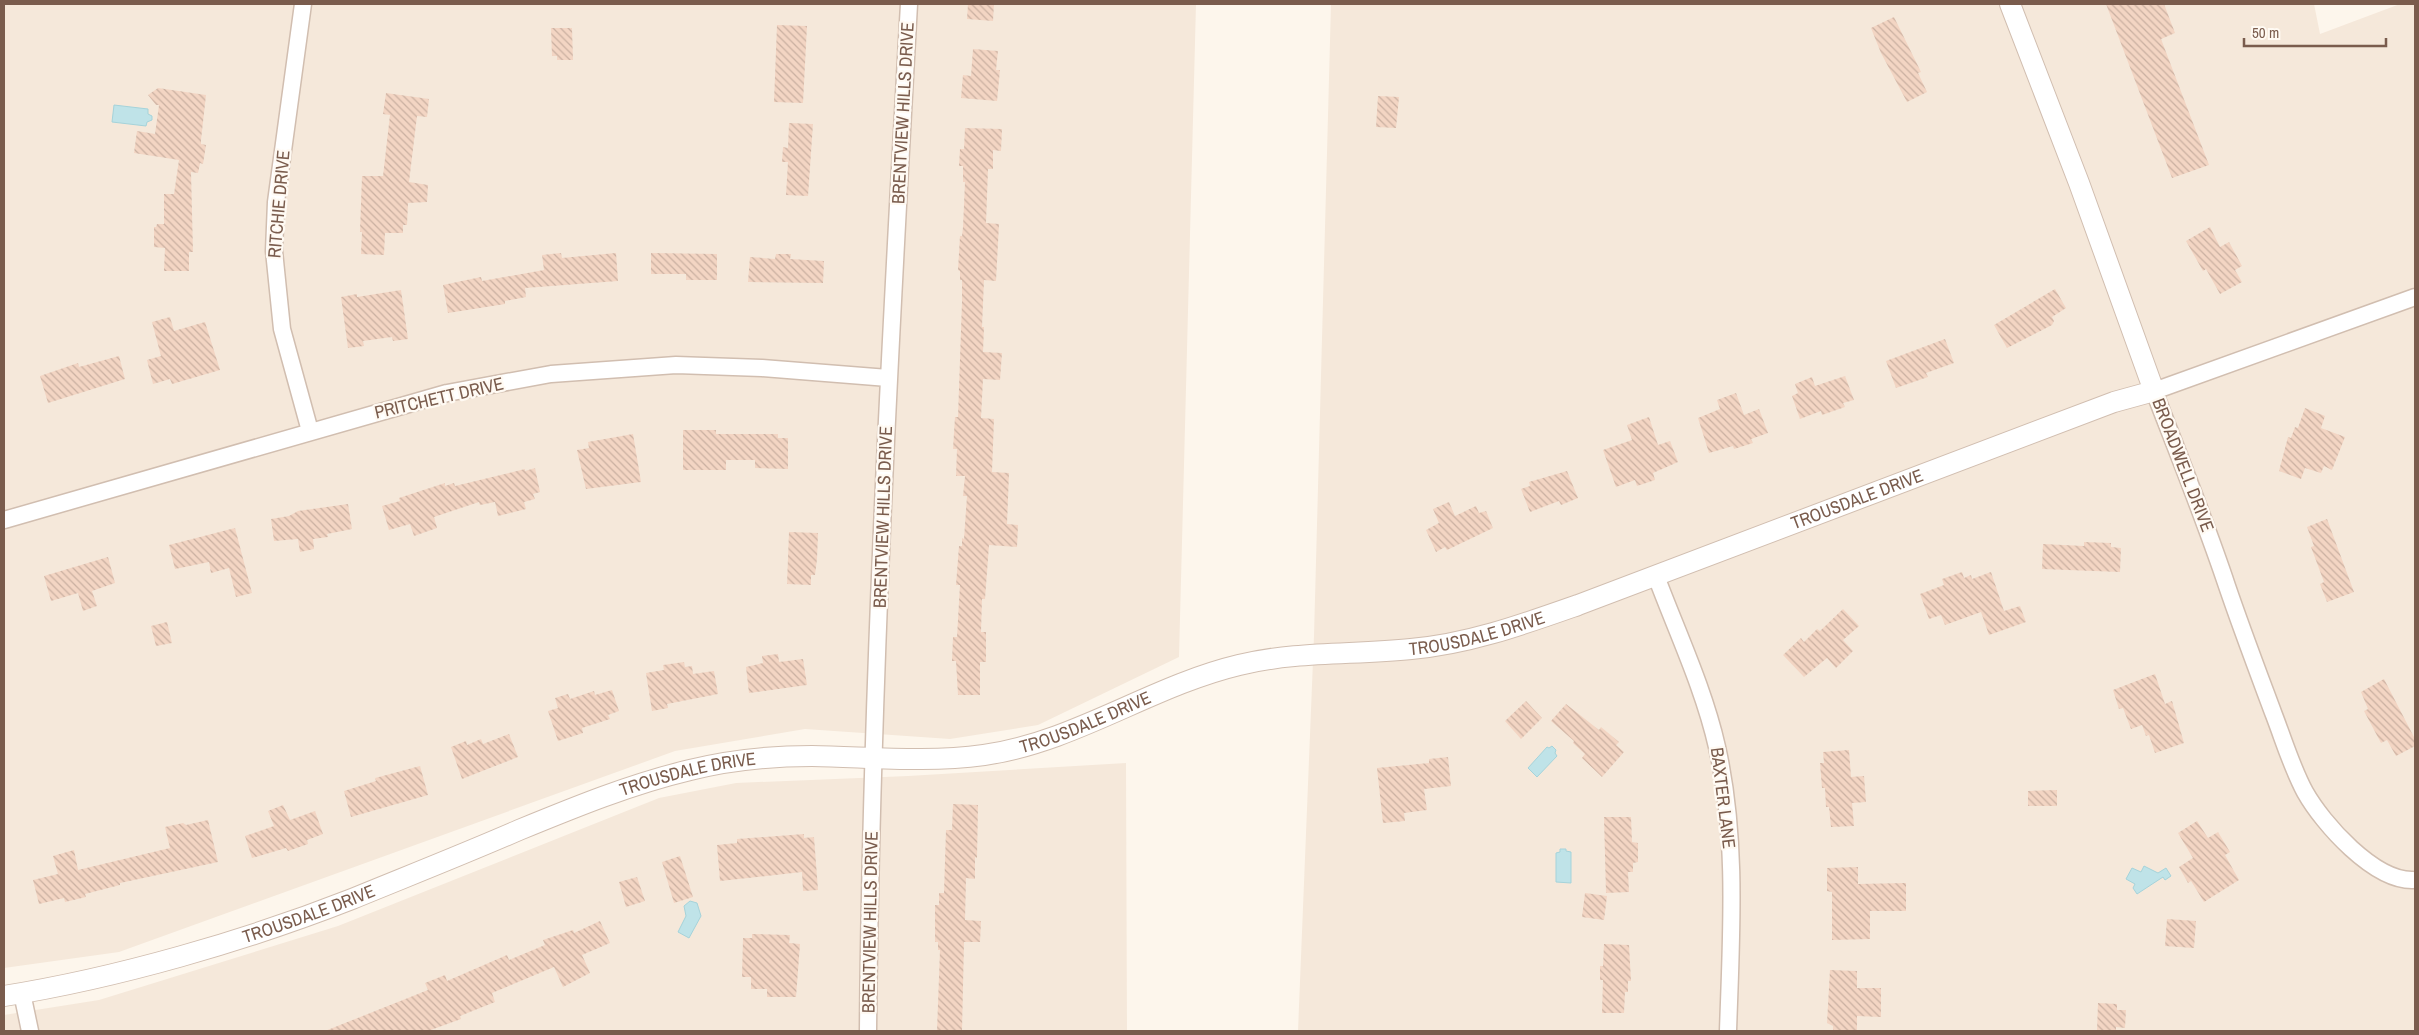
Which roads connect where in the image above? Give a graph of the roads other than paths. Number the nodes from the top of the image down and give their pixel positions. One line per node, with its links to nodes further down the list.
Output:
1 (303, 4): 7 (street, RITCHIE DRIVE)
2 (909, 4): 5 (street, BRENTVIEW HILLS DRIVE)
3 (2010, 4): 6 (street, BROADWELL DRIVE)
4 (2415, 297): 6 (street)
5 (888, 378): 7 (street, PRITCHETT DRIVE); 10 (street, BRENTVIEW HILLS DRIVE)
6 (2154, 391): 9 (street, TROUSDALE DRIVE); 11 (street, BROADWELL DRIVE)
7 (310, 431): 8 (street, PRITCHETT DRIVE)
8 (4, 520)
9 (1656, 576): 10 (street, TROUSDALE DRIVE); 15 (street, BAXTER LANE)
10 (873, 759): 12 (street, TROUSDALE DRIVE); 14 (street, BRENTVIEW HILLS DRIVE)
11 (2413, 880)
12 (13, 994): 13 (street)
13 (30, 1031)
14 (868, 1031)
15 (1728, 1031)

